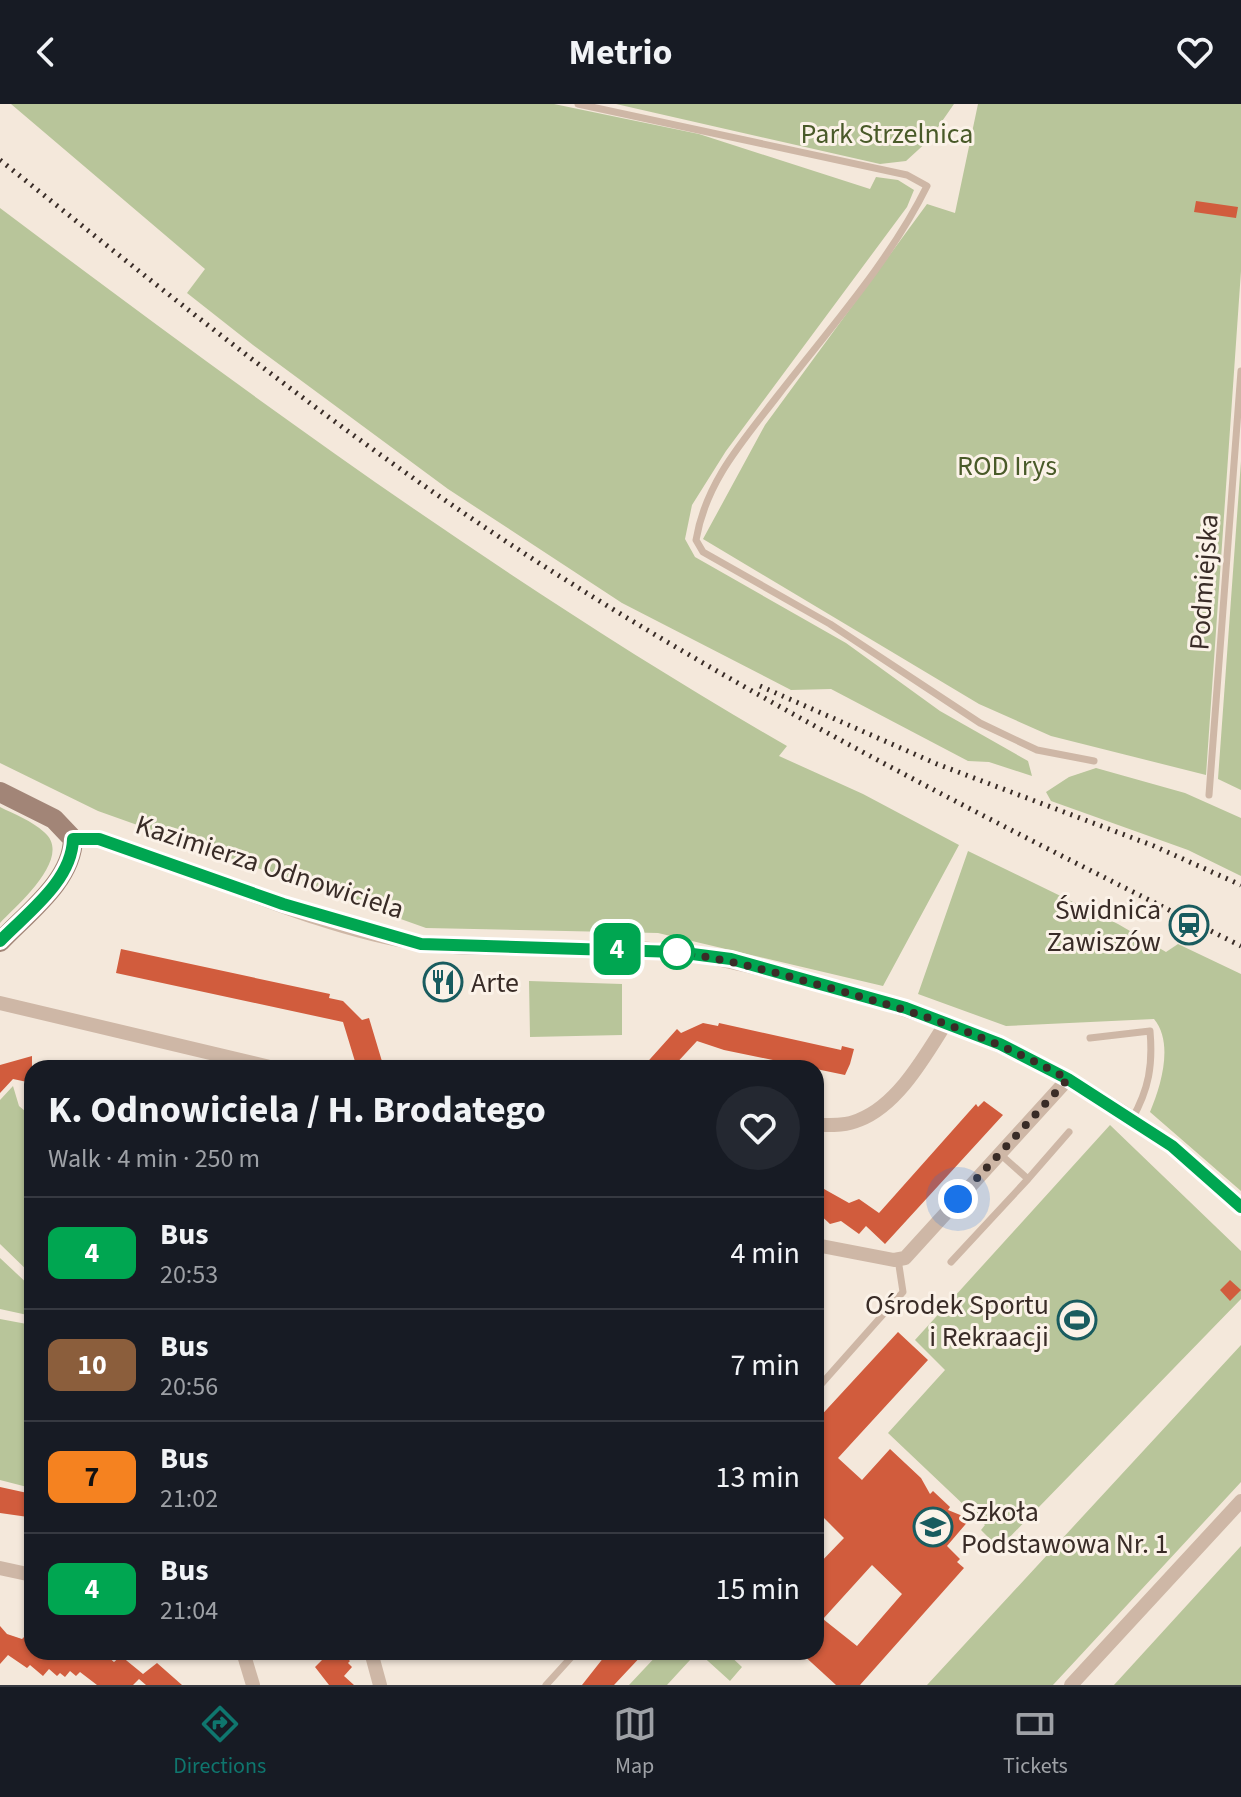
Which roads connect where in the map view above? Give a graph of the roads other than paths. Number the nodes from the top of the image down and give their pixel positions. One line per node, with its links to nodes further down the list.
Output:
1 (578, 104): 3 (lane)
2 (1241, 371): 5 (lane, Podmiejska)
3 (1094, 761)
4 (0, 792): 6 (street)
5 (1209, 795)
6 (73, 839): 7 (street); 9 (street, Kazimierza Odnowiciela)
7 (0, 942)
8 (0, 1003): 11 (street)
9 (946, 1023): 12 (street, Kazimierza Odnowiciela); 14 (street)
10 (1090, 1038): 13 (lane)
11 (240, 1060)
12 (1068, 1079): 13 (street, Kazimierza Odnowiciela); 16 (street)
13 (1132, 1119): 18 (street, Kazimierza Odnowiciela)
14 (824, 1124)
15 (1069, 1132): 17 (lane)
16 (1000, 1154): 17 (lane); 20 (street)
17 (1028, 1179): 21 (lane)
18 (1241, 1207)
19 (824, 1246): 20 (street)
20 (898, 1259): 22 (lane)
21 (951, 1262)
22 (824, 1381)
23 (1241, 1501): 32 (street)
24 (0, 1568): 25 (street)
25 (24, 1573)
26 (245, 1660): 29 (street)
27 (373, 1660): 30 (street)
28 (569, 1660): 31 (lane)
29 (253, 1685)
30 (380, 1685)
31 (546, 1685)
32 (1071, 1685)

